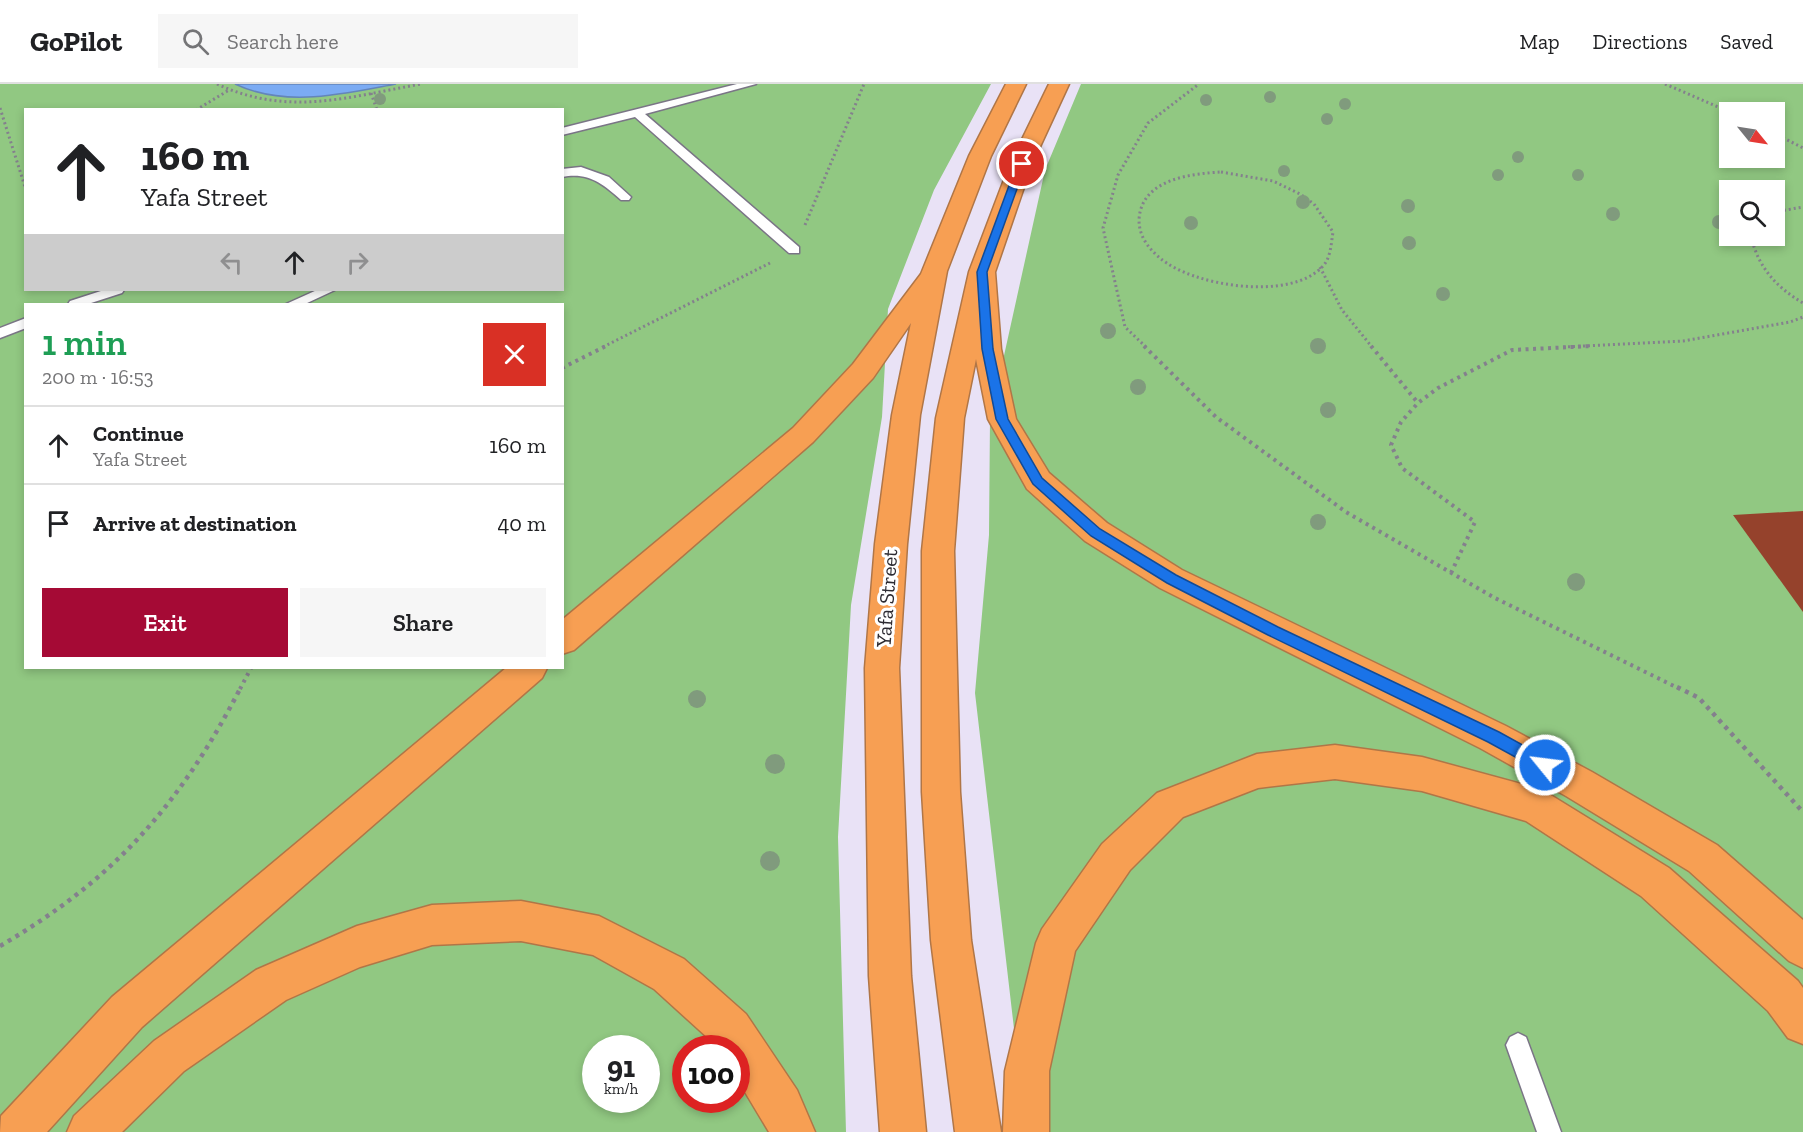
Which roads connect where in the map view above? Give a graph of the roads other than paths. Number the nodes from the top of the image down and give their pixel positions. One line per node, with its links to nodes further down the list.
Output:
1 (750, 84): 4 (lane)
2 (1016, 84): 9 (highway, Yafa Street)
3 (1059, 84): 10 (highway)
4 (636, 112): 5 (lane); 8 (lane)
5 (564, 131)
6 (564, 173): 7 (lane)
7 (625, 197)
8 (794, 250)
9 (934, 271): 17 (highway); 25 (highway, Yafa Street)
10 (982, 272): 19 (highway); 26 (highway)
11 (114, 291): 13 (lane)
12 (326, 291): 14 (lane)
13 (78, 303)
14 (296, 303)
15 (24, 324): 16 (lane)
16 (0, 333)
17 (564, 638)
18 (529, 669): 22 (highway)
19 (1803, 947)
20 (1803, 1023): 27 (highway)
21 (1518, 1045): 28 (lane)
22 (17, 1132)
23 (90, 1132): 24 (highway)
24 (792, 1132)
25 (903, 1132)
26 (978, 1132)
27 (1026, 1132)
28 (1549, 1132)

